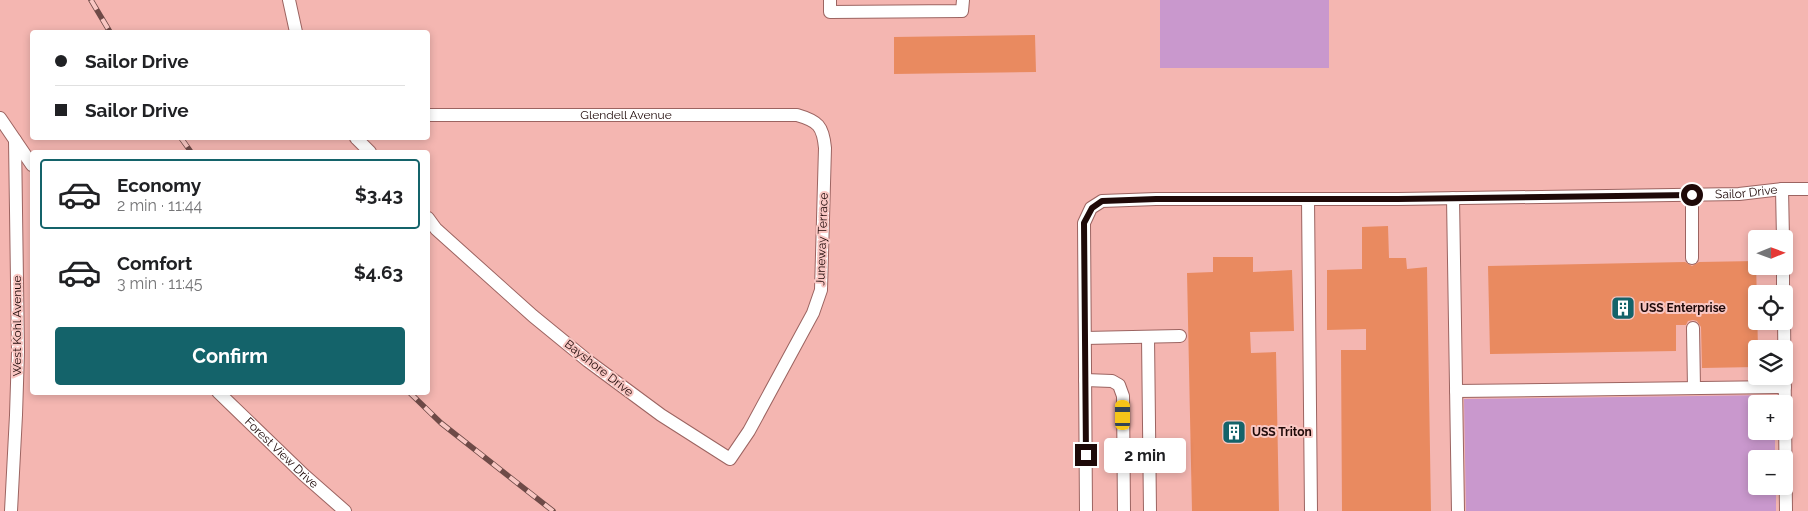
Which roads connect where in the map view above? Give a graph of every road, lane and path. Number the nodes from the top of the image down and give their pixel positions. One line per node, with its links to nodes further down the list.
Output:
1 (289, 0): 4 (street)
2 (830, 0): 3 (street)
3 (963, 0)
4 (296, 30)
5 (430, 115): 7 (street, Glendell Avenue)
6 (0, 118): 8 (street)
7 (819, 127): 30 (street, Juneway Terrace)
8 (15, 140): 11 (street); 31 (street, West Kohl Avenue)
9 (358, 140): 10 (street)
10 (368, 150)
11 (30, 162)
12 (1782, 189): 13 (street, Sailor Drive); 14 (street, Sailor Drive); 18 (street)
13 (1808, 189)
14 (1692, 195): 15 (street, Sailor Drive); 19 (street)
15 (1453, 198): 16 (street, Sailor Drive); 28 (street)
16 (1308, 199): 24 (street, Sailor Drive); 36 (street)
17 (430, 220): 30 (street, Bayshore Drive)
18 (1783, 230)
19 (1692, 258)
20 (1693, 328): 27 (street)
21 (1784, 330): 26 (street)
22 (1180, 336): 23 (street)
23 (1148, 337): 24 (street); 35 (street)
24 (1085, 338): 25 (street, Sailor Drive)
25 (1085, 380): 33 (street, Sailor Drive); 34 (street)
26 (1785, 387): 27 (street); 38 (street)
27 (1694, 388): 28 (street)
28 (1456, 391): 37 (street)
29 (221, 395): 32 (street, Forest View Drive)
30 (766, 400)
31 (11, 511)
32 (345, 511)
33 (1086, 511)
34 (1124, 511)
35 (1150, 511)
36 (1311, 511)
37 (1458, 511)
38 (1786, 511)

